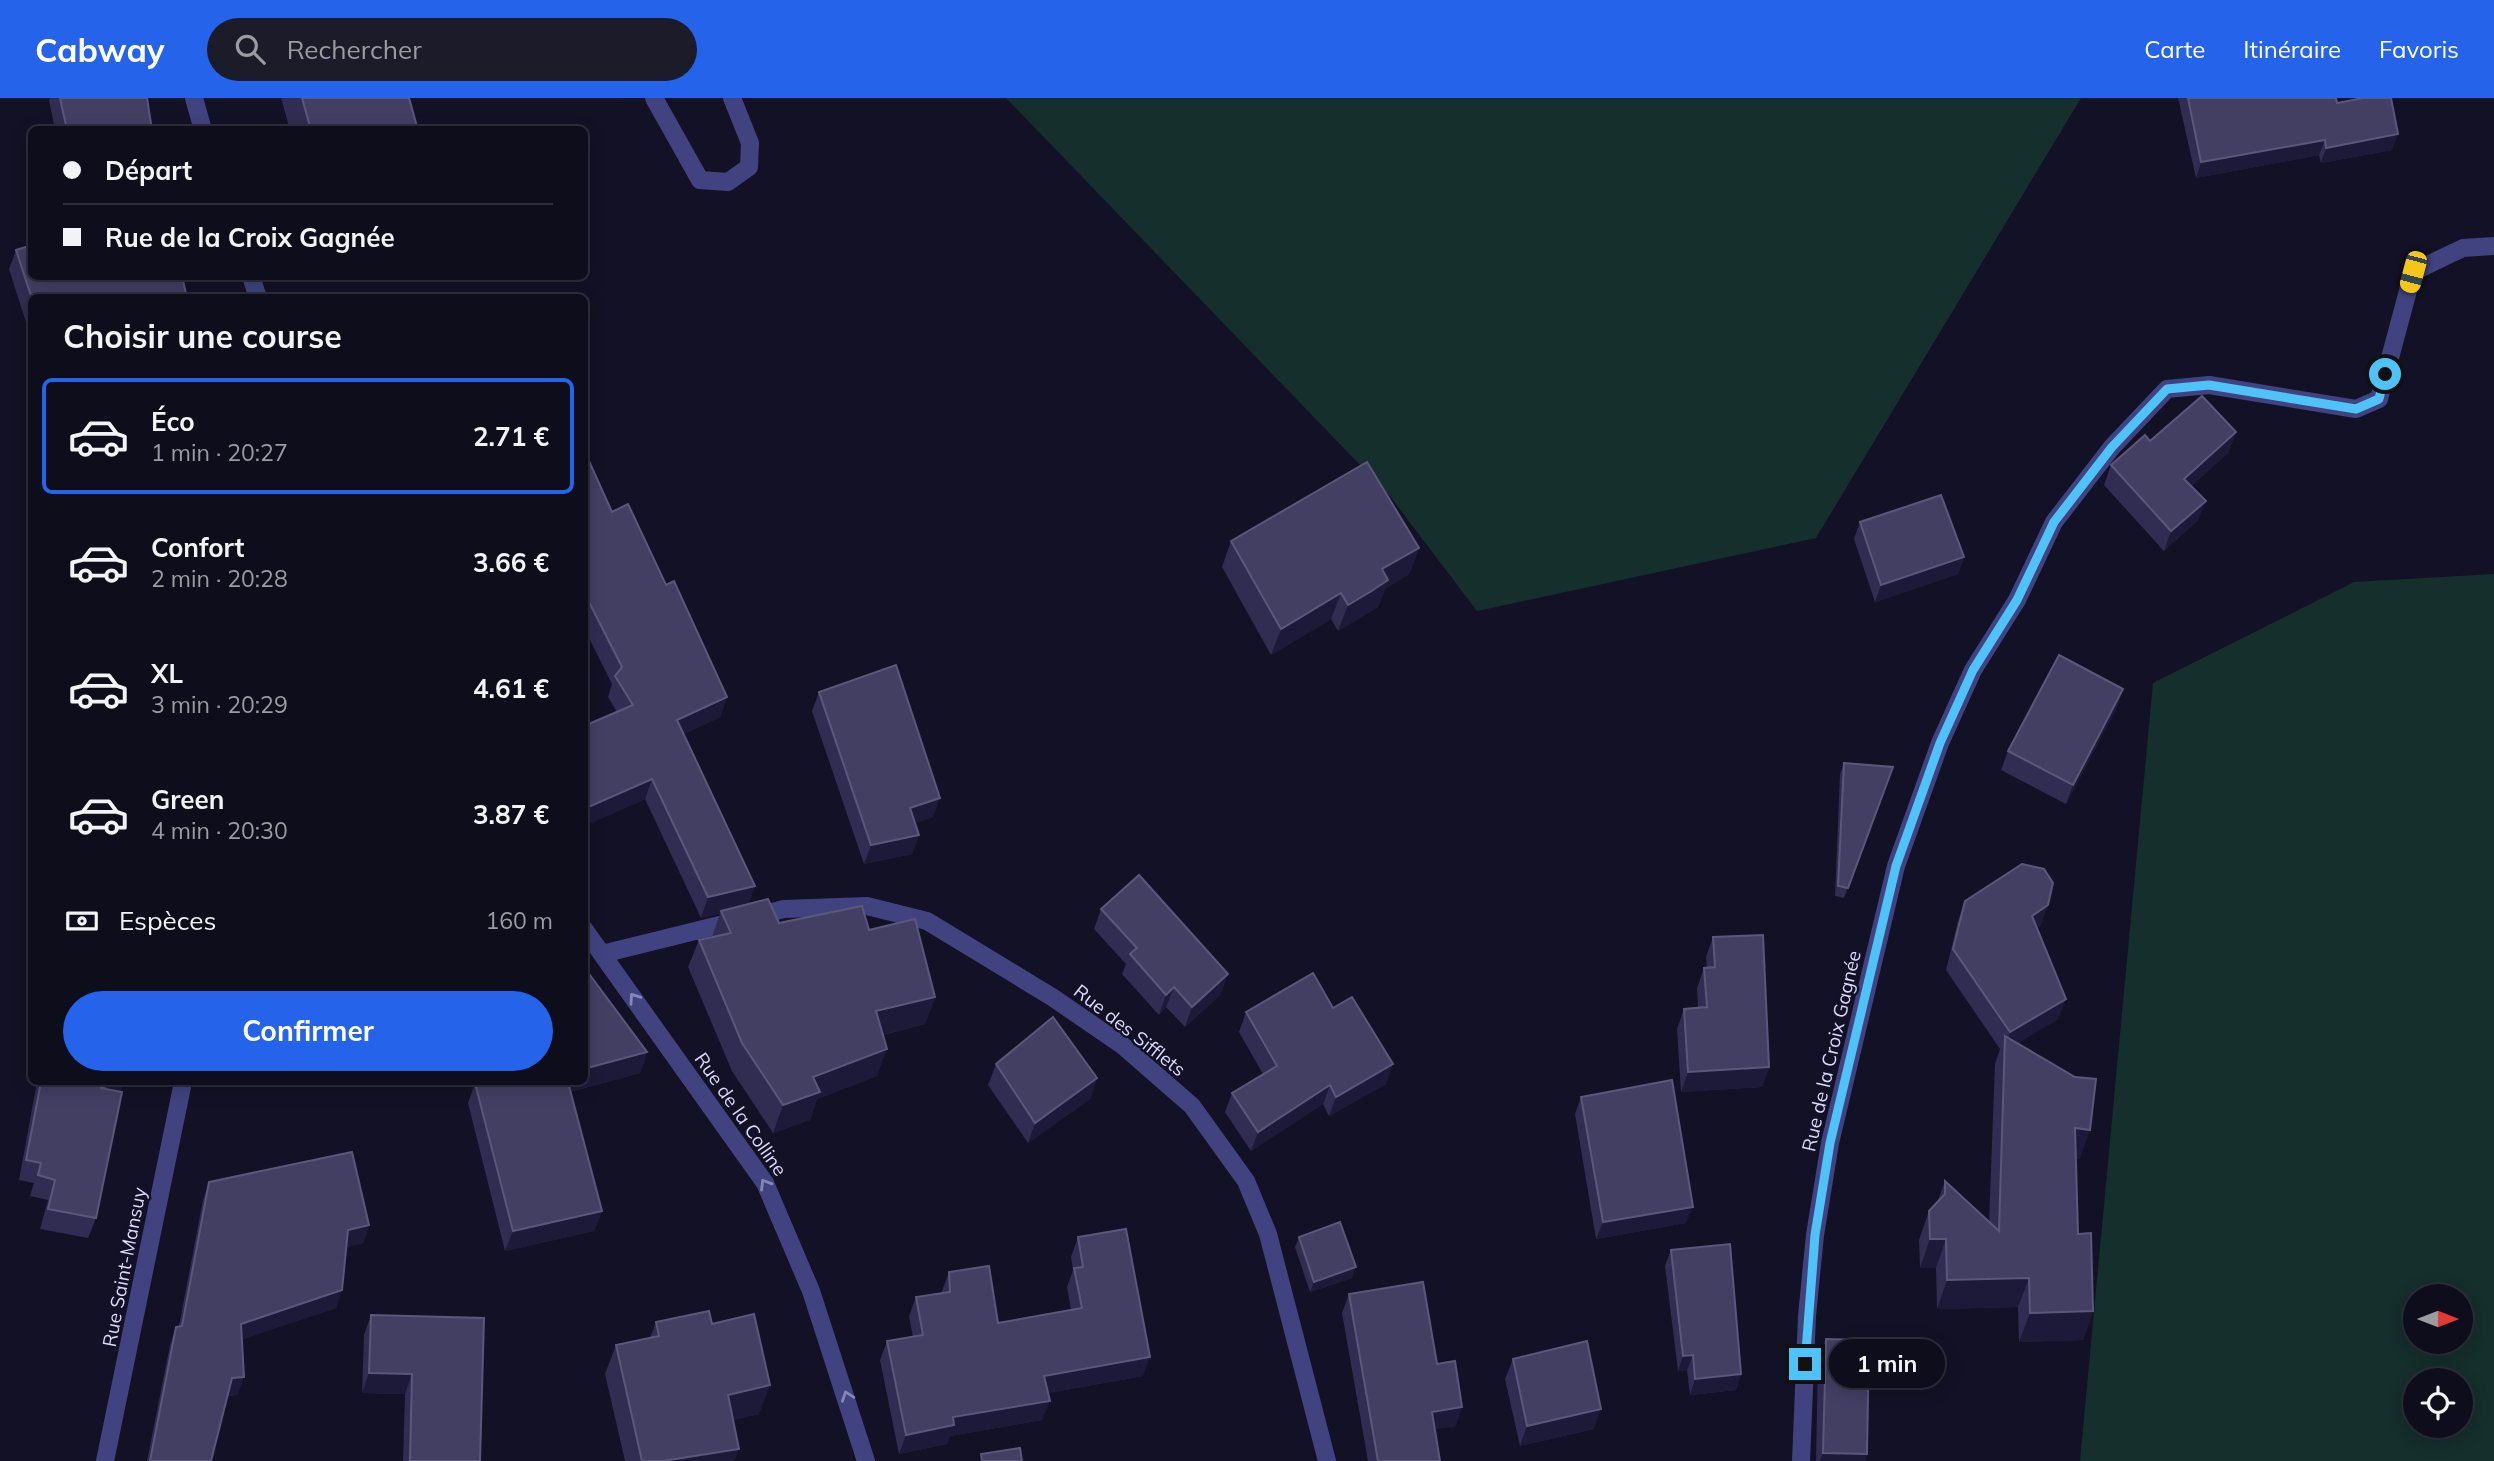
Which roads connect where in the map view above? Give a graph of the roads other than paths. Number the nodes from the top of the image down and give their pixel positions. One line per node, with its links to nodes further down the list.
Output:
1 (194, 98): 4 (street)
2 (654, 98): 3 (street)
3 (732, 98)
4 (202, 126)
5 (2494, 246): 12 (street, Rue de la Croix Gagnée)
6 (588, 934): 7 (street, Rue de la Colline)
7 (603, 954): 10 (street, Rue de la Colline, one-way to 7); 11 (street, Rue des Sifflets)
8 (182, 1085): 9 (street, Rue Saint-Mansuy)
9 (105, 1461)
10 (866, 1461)
11 (1327, 1461)
12 (1801, 1461)

